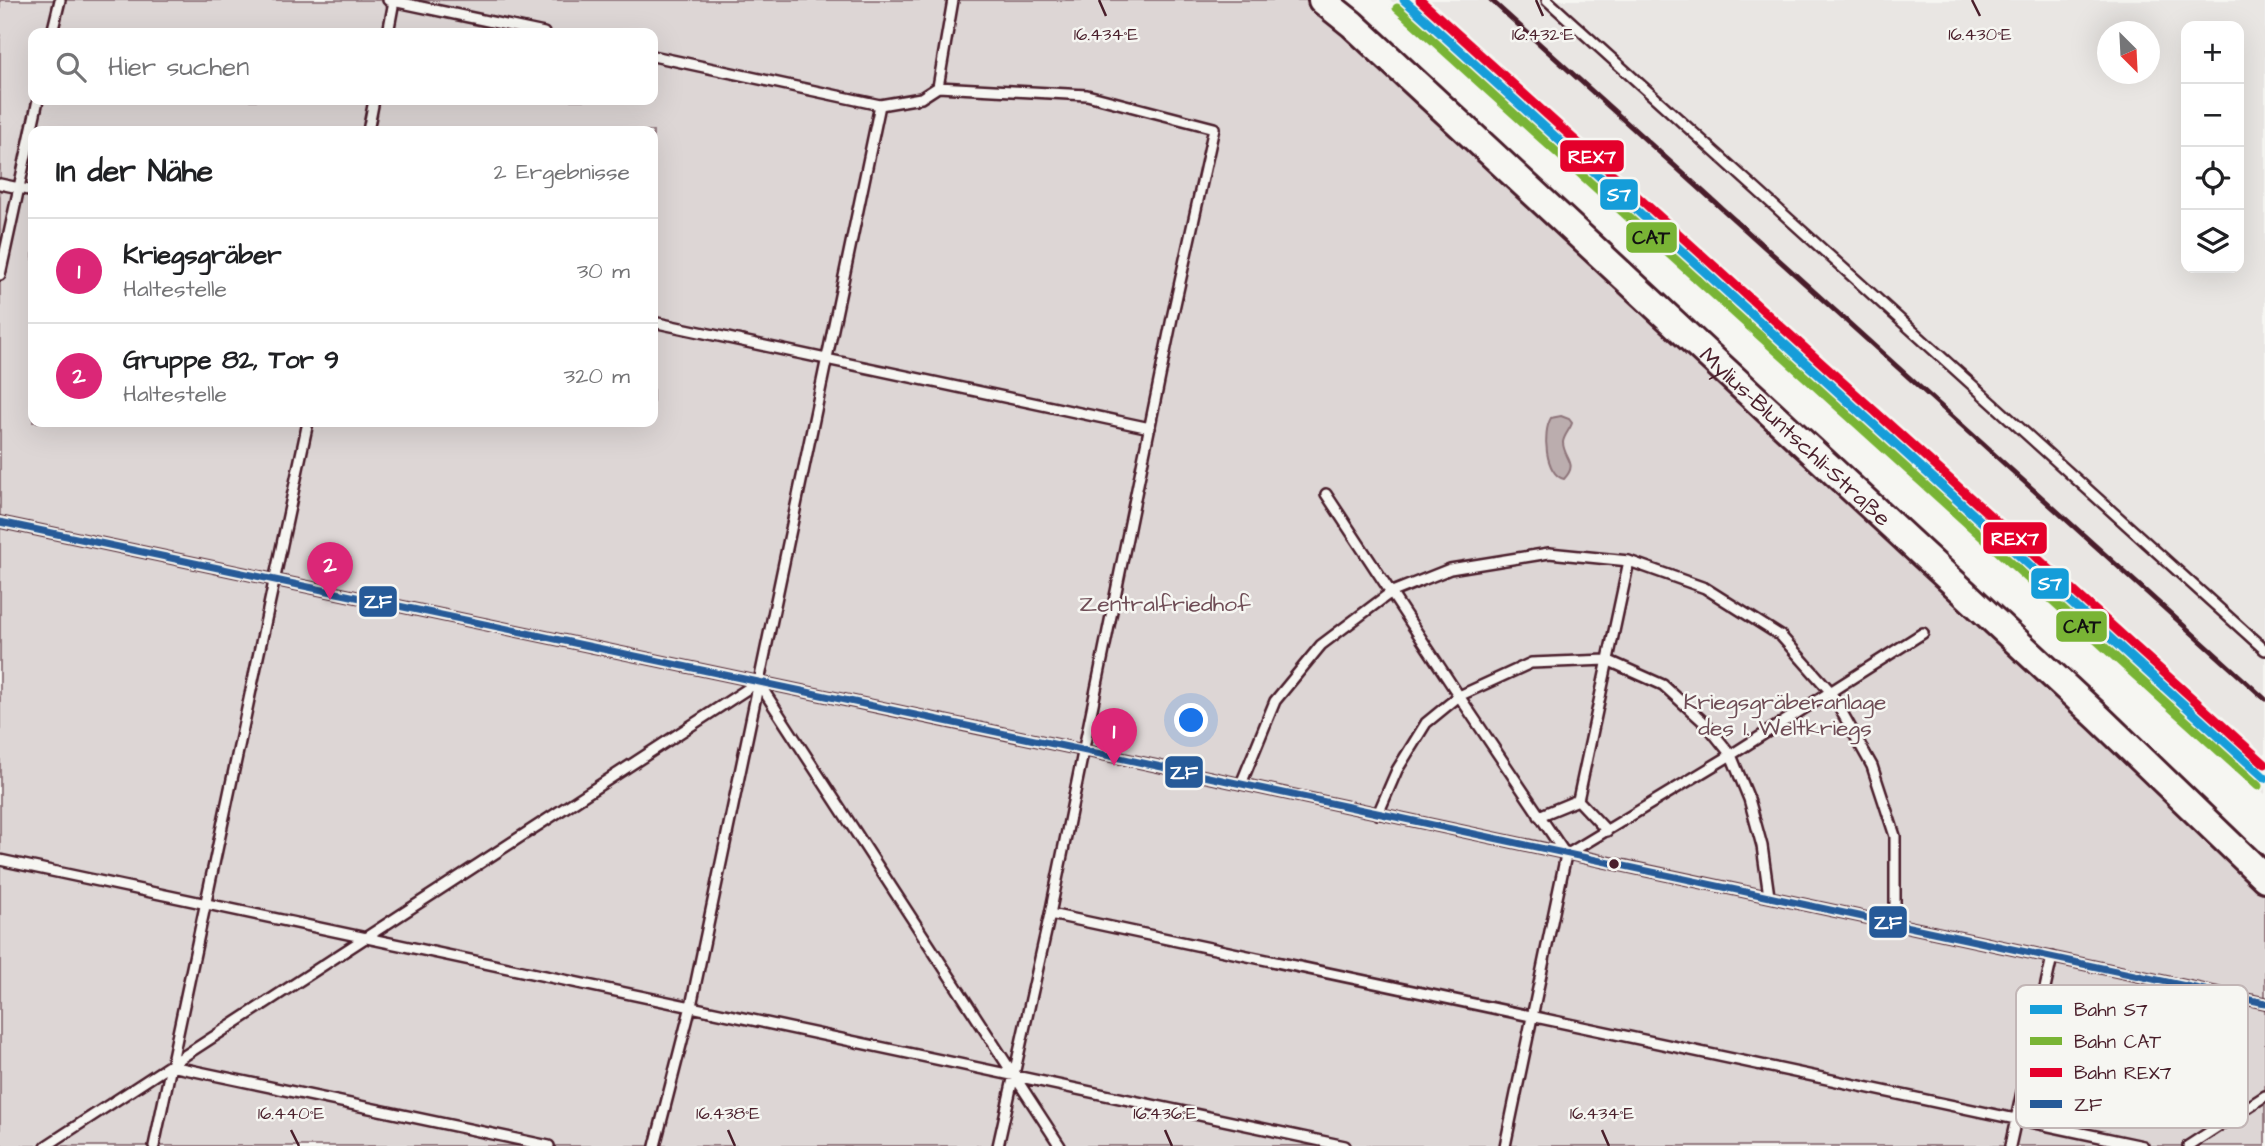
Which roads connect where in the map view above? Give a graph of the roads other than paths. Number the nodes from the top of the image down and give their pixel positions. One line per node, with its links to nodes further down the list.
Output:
1 (60, 0): 6 (lane)
2 (953, 0): 10 (lane)
3 (1322, 0): 45 (street, Mylius-Bluntschli-Straße)
4 (1547, 0): 31 (lane)
5 (391, 1): 7 (lane); 8 (lane)
6 (53, 28)
7 (388, 28)
8 (520, 28)
9 (658, 57): 13 (lane)
10 (938, 87): 13 (lane); 24 (lane)
11 (37, 105): 14 (lane)
12 (373, 105): 15 (lane)
13 (880, 105): 22 (lane)
14 (32, 126)
15 (369, 126)
16 (28, 146): 18 (lane)
17 (0, 184): 18 (lane)
18 (19, 188): 19 (lane); 20 (lane)
19 (28, 190)
20 (0, 275)
21 (658, 323): 22 (lane)
22 (826, 359): 24 (lane); 33 (lane)
23 (307, 427): 28 (lane)
24 (1150, 428): 36 (lane)
25 (1326, 494): 29 (lane)
26 (0, 522): 28 (lane)
27 (1629, 561): 29 (lane); 32 (lane); 34 (lane)
28 (275, 580): 33 (lane); 47 (lane)
29 (1390, 593): 35 (lane); 38 (lane)
30 (1923, 633): 34 (lane)
31 (2265, 650)
32 (1607, 660): 35 (lane); 37 (lane); 39 (lane)
33 (758, 682): 36 (lane); 50 (lane); 54 (lane); 57 (lane)
34 (1830, 691): 37 (lane); 49 (lane)
35 (1459, 696): 40 (lane); 41 (lane)
36 (1083, 750): 38 (lane); 48 (lane)
37 (1731, 755): 42 (lane); 46 (lane)
38 (1241, 784): 40 (lane)
39 (1578, 800): 41 (lane); 42 (lane)
40 (1378, 814): 43 (lane)
41 (1539, 817): 43 (lane)
42 (1607, 831): 43 (lane)
43 (1566, 855): 46 (lane); 55 (lane)
44 (0, 859): 47 (lane)
45 (2265, 878)
46 (1769, 896): 49 (lane)
47 (206, 903): 50 (lane); 56 (lane)
48 (1050, 914): 55 (lane); 57 (lane)
49 (1895, 924): 51 (lane)
50 (363, 937): 54 (lane); 56 (lane)
51 (2052, 957): 52 (lane); 53 (lane)
52 (2046, 985)
53 (2182, 985)
54 (691, 1006): 57 (lane); 67 (lane)
55 (1532, 1016): 61 (lane); 71 (lane)
56 (171, 1066): 64 (lane); 65 (lane); 66 (lane)
57 (1013, 1074): 68 (lane); 69 (lane); 70 (lane)
58 (2265, 1096): 59 (lane)
59 (2248, 1107)
60 (2016, 1115): 61 (lane)
61 (2015, 1119): 72 (lane)
62 (2058, 1128): 73 (lane)
63 (2216, 1128): 74 (lane)
64 (46, 1146)
65 (154, 1146)
66 (549, 1146)
67 (655, 1146)
68 (998, 1146)
69 (1060, 1146)
70 (1345, 1146)
71 (1505, 1146)
72 (2010, 1146)
73 (2143, 1146)
74 (2188, 1146)

